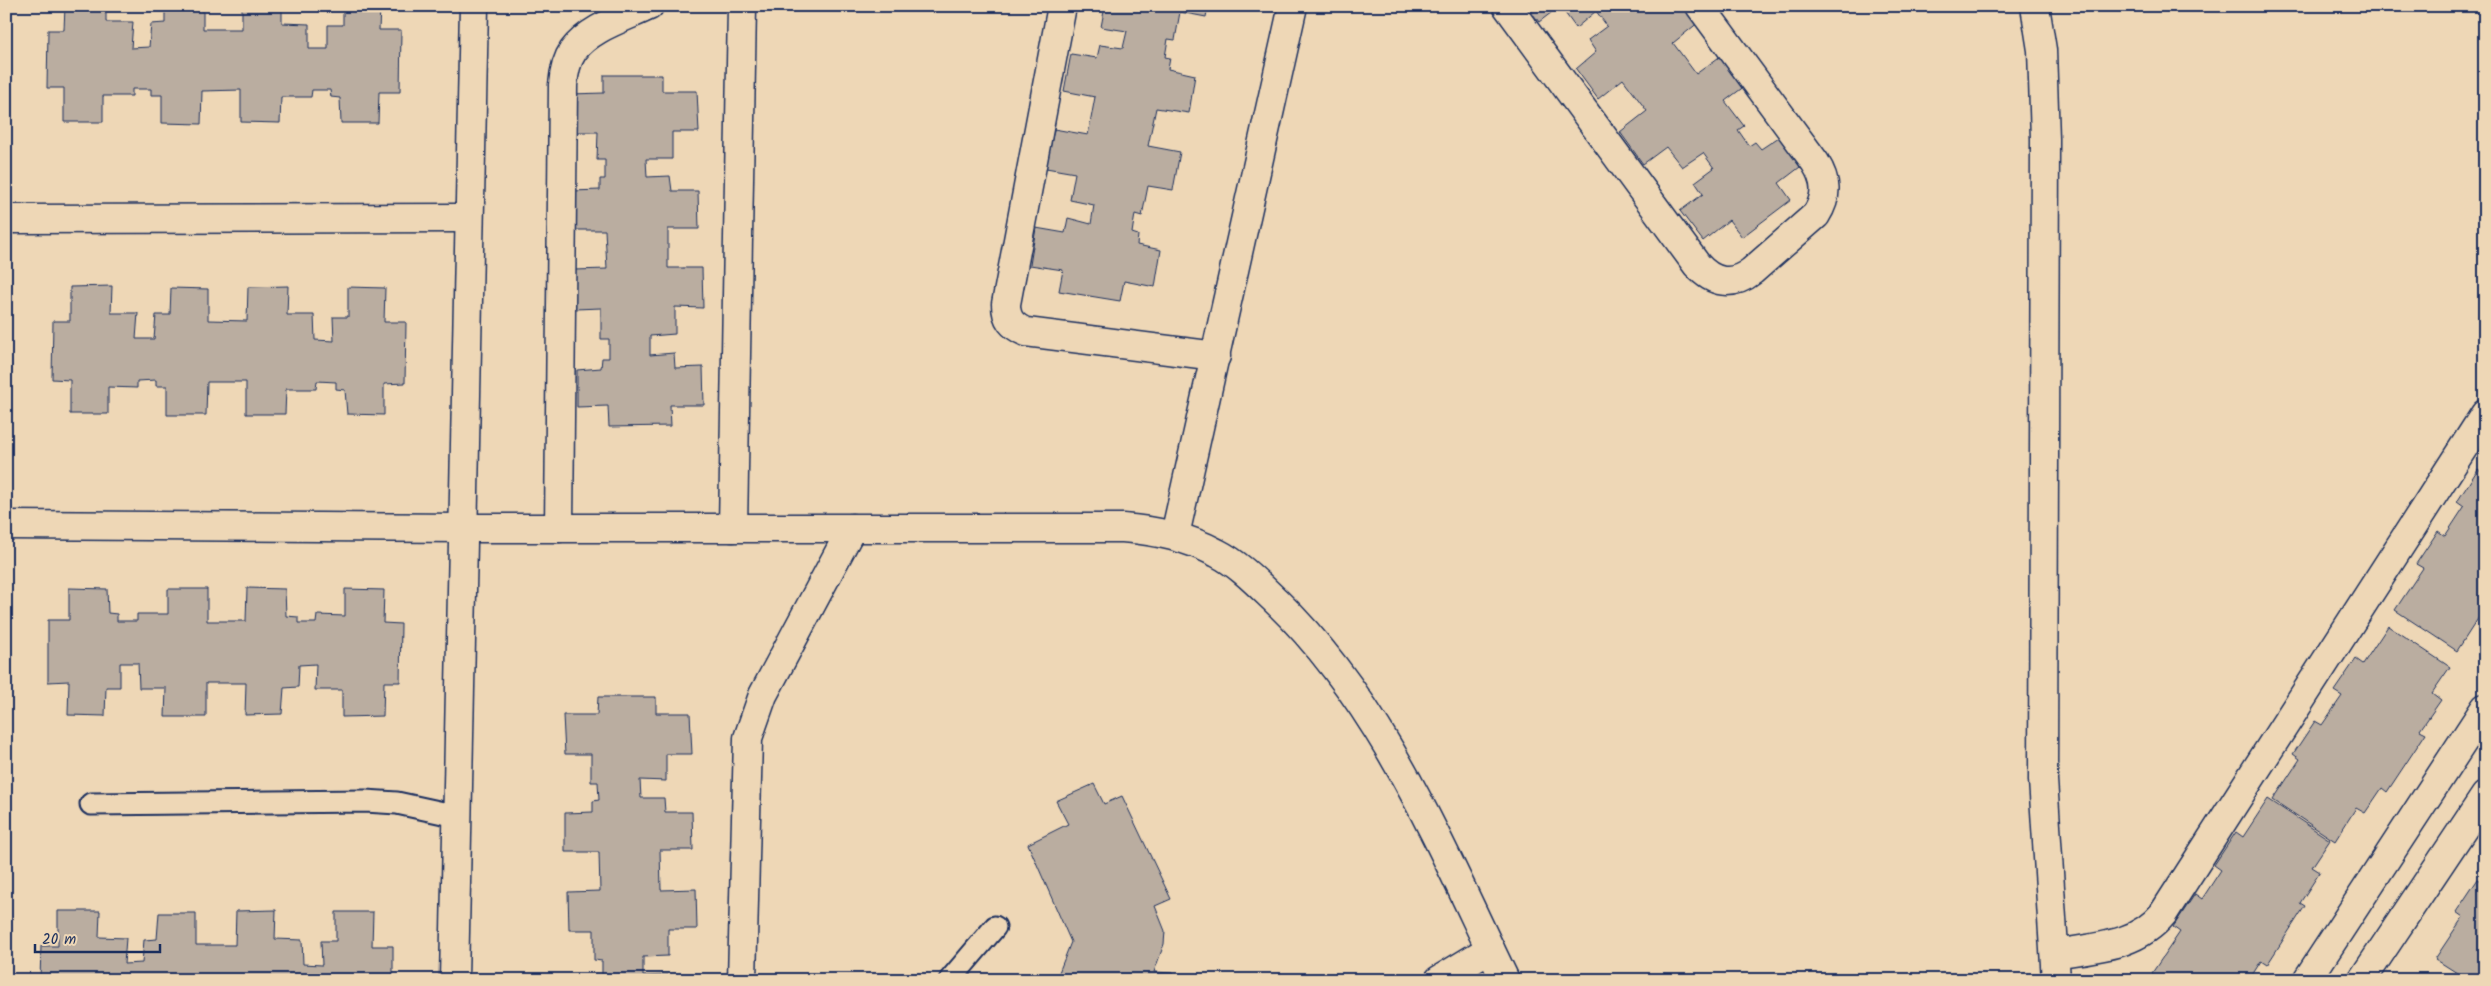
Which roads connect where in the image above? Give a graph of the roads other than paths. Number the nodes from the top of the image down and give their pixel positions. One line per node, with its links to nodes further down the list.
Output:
1 (474, 6): 9 (street)
2 (649, 6): 15 (street)
3 (742, 6): 16 (street)
4 (1062, 6): 11 (street)
5 (1293, 6): 11 (street)
6 (1507, 6): 7 (street)
7 (1700, 6)
8 (2036, 6): 25 (street)
9 (469, 218): 10 (street); 14 (street)
10 (6, 219)
11 (1216, 356): 18 (street)
12 (2485, 414): 25 (street)
13 (6, 525): 14 (street)
14 (463, 528): 15 (street); 22 (street)
15 (559, 528): 16 (street)
16 (733, 528): 17 (street)
17 (852, 528): 18 (street); 28 (street)
18 (1175, 535): 24 (street)
19 (2485, 708): 32 (street)
20 (2485, 796): 26 (street)
21 (91, 804): 22 (lane)
22 (457, 816): 27 (street)
23 (995, 927): 29 (lane)
24 (1490, 949): 30 (street); 31 (street)
25 (2056, 967)
26 (2365, 978)
27 (454, 980)
28 (742, 980)
29 (950, 980)
30 (1439, 980)
31 (1505, 980)
32 (2307, 980)

